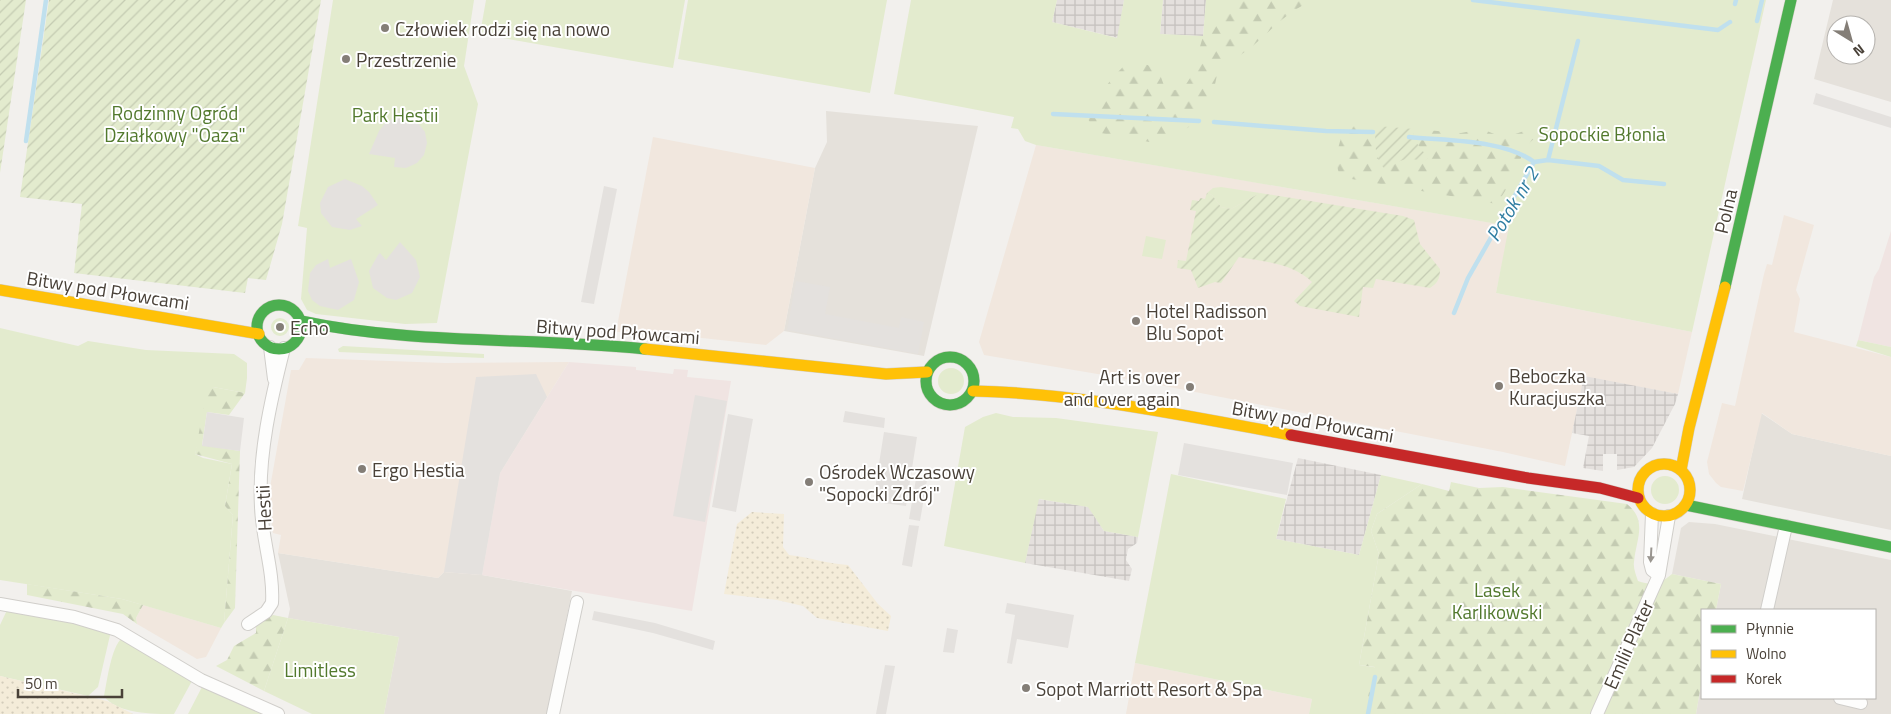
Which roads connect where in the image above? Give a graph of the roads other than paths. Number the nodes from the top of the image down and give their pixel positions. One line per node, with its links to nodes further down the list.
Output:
1 (1791, 0): 18 (street, Polna)
2 (0, 290): 5 (street, Bitwy pod Płowcami)
3 (258, 320): 4 (street); 5 (street, Bitwy pod Płowcami); 7 (street)
4 (301, 321): 6 (street, Bitwy pod Płowcami); 8 (street)
5 (210, 324): 7 (street, Bitwy pod Płowcami)
6 (348, 331): 8 (street, Bitwy pod Płowcami); 12 (street, Bitwy pod Płowcami)
7 (259, 334): 9 (street)
8 (300, 335): 10 (street)
9 (270, 347): 10 (street); 14 (street, Hestii)
10 (284, 348): 14 (street, Hestii)
11 (928, 372): 12 (street, Bitwy pod Płowcami); 13 (street, Bitwy pod Płowcami); 15 (street)
12 (886, 374): 15 (street, Bitwy pod Płowcami)
13 (974, 376): 16 (street); 17 (street, Bitwy pod Płowcami)
14 (275, 381): 35 (street, Hestii)
15 (926, 387): 16 (street, Bitwy pod Płowcami)
16 (973, 390): 17 (street, Bitwy pod Płowcami)
17 (1019, 392): 22 (street, Bitwy pod Płowcami)
18 (1690, 428): 19 (street, Polna); 20 (street, Polna)
19 (1667, 464): 20 (street); 21 (street)
20 (1681, 470): 23 (street)
21 (1640, 478): 22 (street, Bitwy pod Płowcami); 24 (street)
22 (1600, 488): 24 (street, Bitwy pod Płowcami)
23 (1690, 490): 25 (street); 27 (street)
24 (1638, 498): 26 (street)
25 (1686, 505): 27 (street); 28 (street)
26 (1652, 514): 28 (street); 31 (street, Emilii Plater, one-way to 31)
27 (1734, 514): 29 (street)
28 (1668, 516): 31 (street, Emilii Plater)
29 (1786, 526): 30 (street); 34 (street)
30 (1891, 547)
31 (1659, 575): 40 (street, Emilii Plater)
32 (577, 602): 39 (street)
33 (0, 604): 38 (street)
34 (1767, 609)
35 (248, 624)
36 (1843, 699): 37 (street)
37 (1860, 705)
38 (278, 714)
39 (553, 714)
40 (1598, 714)

